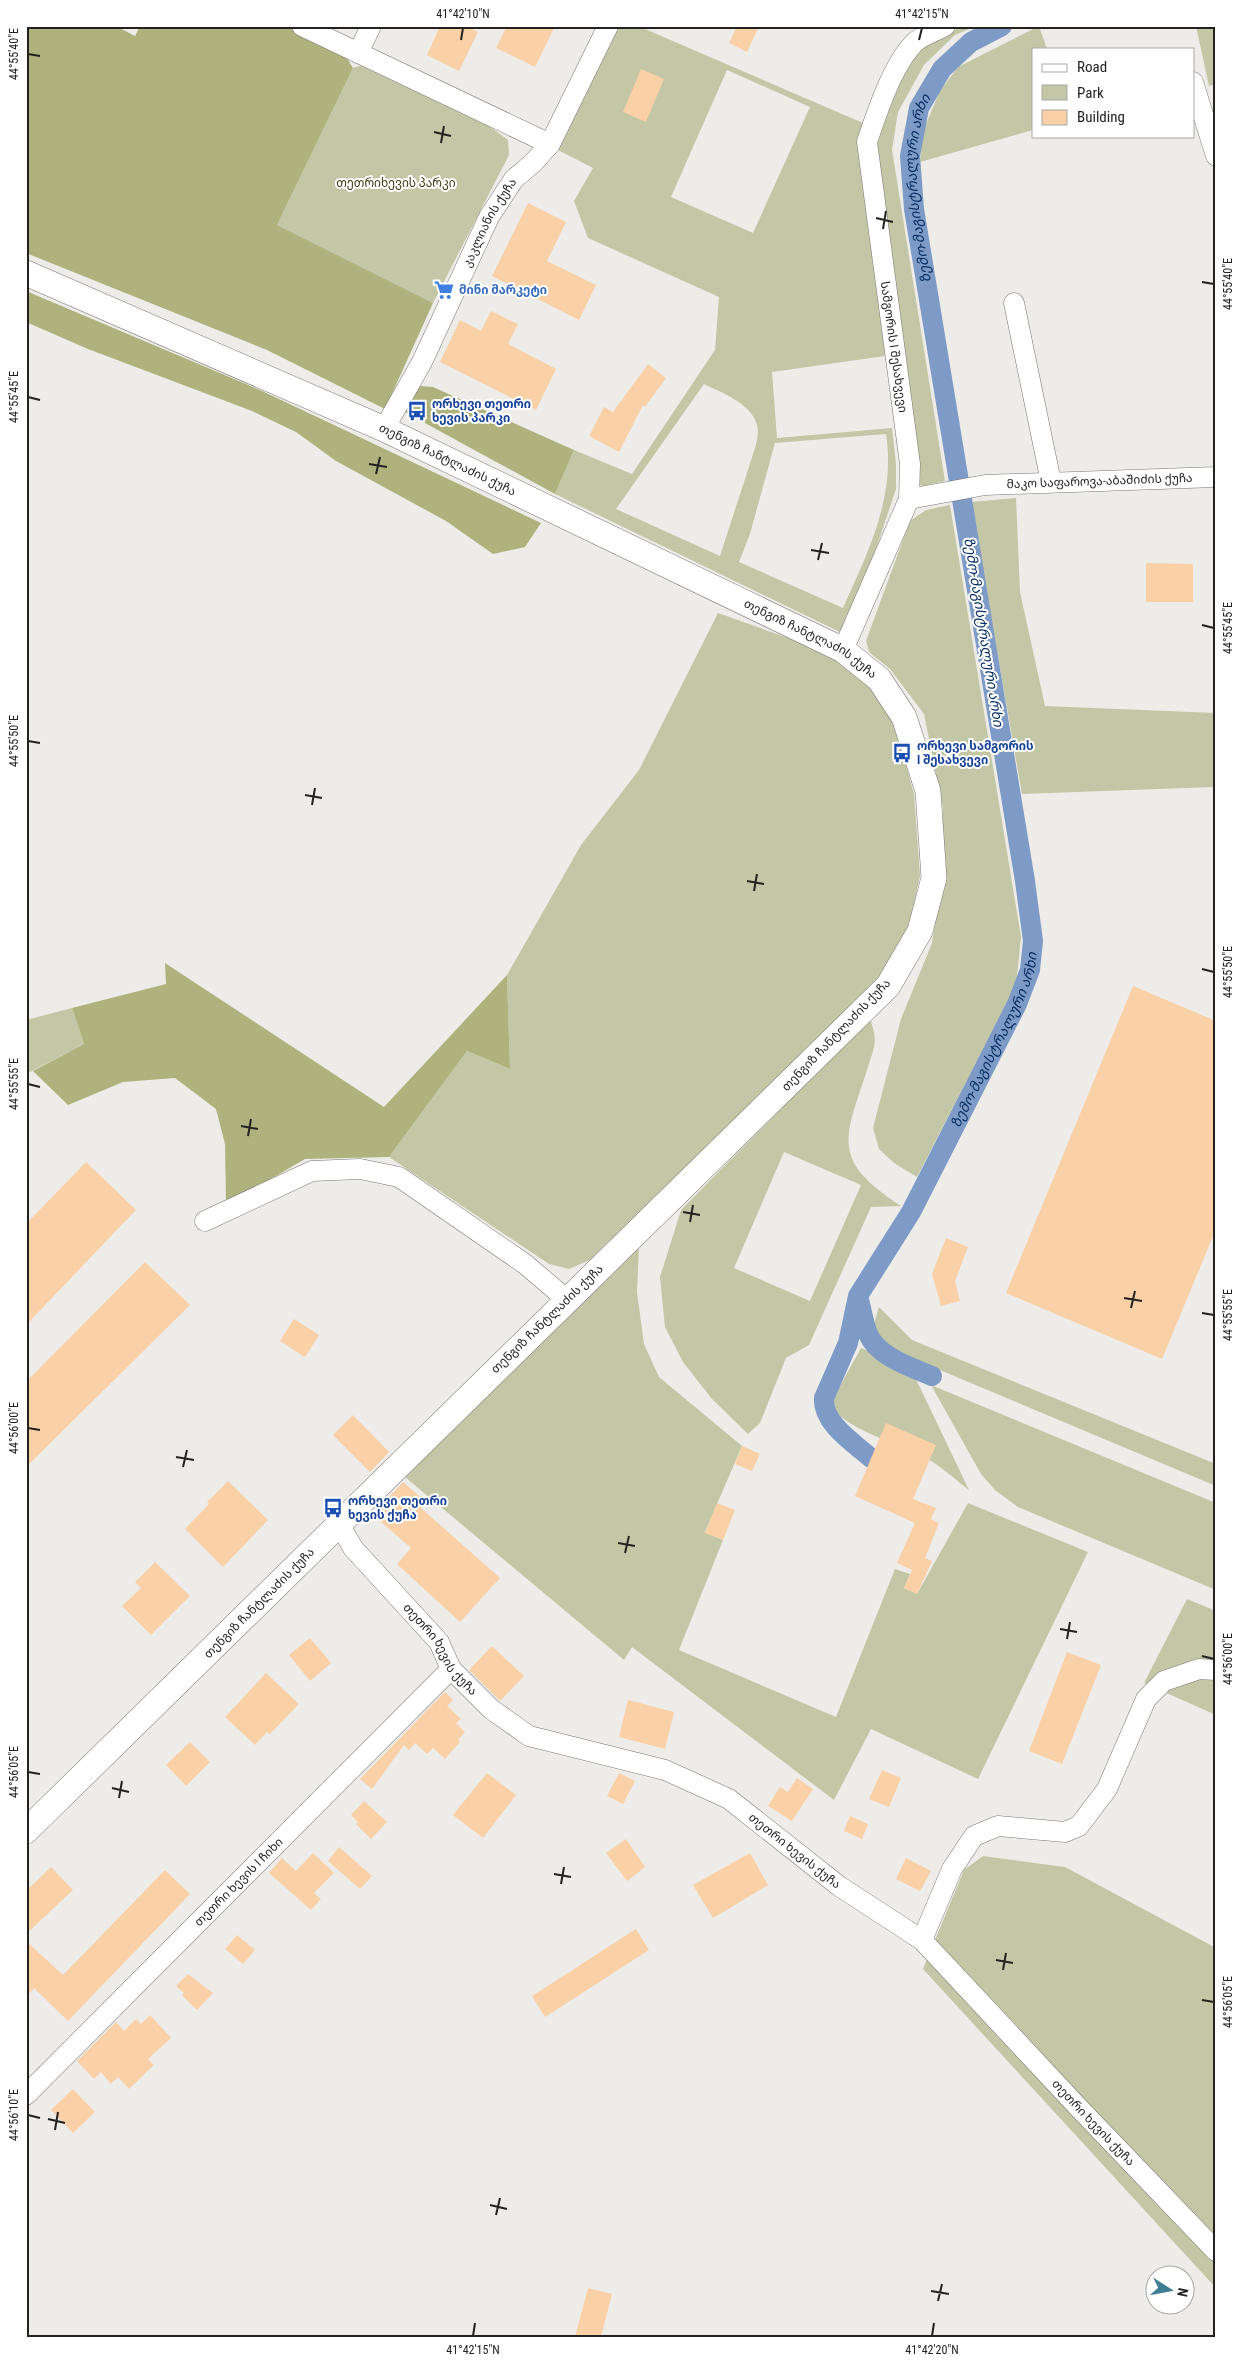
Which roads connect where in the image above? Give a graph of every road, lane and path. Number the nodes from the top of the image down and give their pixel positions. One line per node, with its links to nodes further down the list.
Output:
1 (302, 26): 5 (street)
2 (371, 26): 5 (street)
3 (608, 26): 7 (street, კაკლიანის ქუჩა)
4 (945, 26): 14 (street, სამგორის I შესახვევი)
5 (358, 53): 7 (street)
6 (1194, 85): 8 (street)
7 (550, 144): 11 (street, კაკლიანის ქუჩა)
8 (1216, 156)
9 (26, 273): 11 (street, თენგიზ ჩანტლაძის ქუჩა)
10 (1014, 303): 13 (street)
11 (384, 429): 15 (street, თენგიზ ჩანტლაძის ქუჩა)
12 (1216, 477): 13 (street, მაკო საფაროვა-აბაშიძის ქუჩა)
13 (1051, 482): 14 (street, მაკო საფაროვა-აბაშიძის ქუჩა)
14 (909, 499): 15 (street, სამგორის I შესახვევი)
15 (843, 650): 17 (street, თენგიზ ჩანტლაძის ქუჩა)
16 (205, 1222): 17 (street)
17 (566, 1299): 18 (street, თენგიზ ჩანტლაძის ქუჩა)
18 (339, 1524): 19 (street, თეთრი ხევის ქუჩა); 21 (street, თენგიზ ჩანტლაძის ქუჩა)
19 (451, 1669): 22 (street, თეთრი ხევის ქუჩა); 23 (street, თეთრი ხევის I ჩიხი)
20 (1216, 1670): 22 (street)
21 (26, 1831)
22 (922, 1940): 24 (street, თეთრი ხევის ქუჩა)
23 (26, 2095)
24 (1216, 2251)

